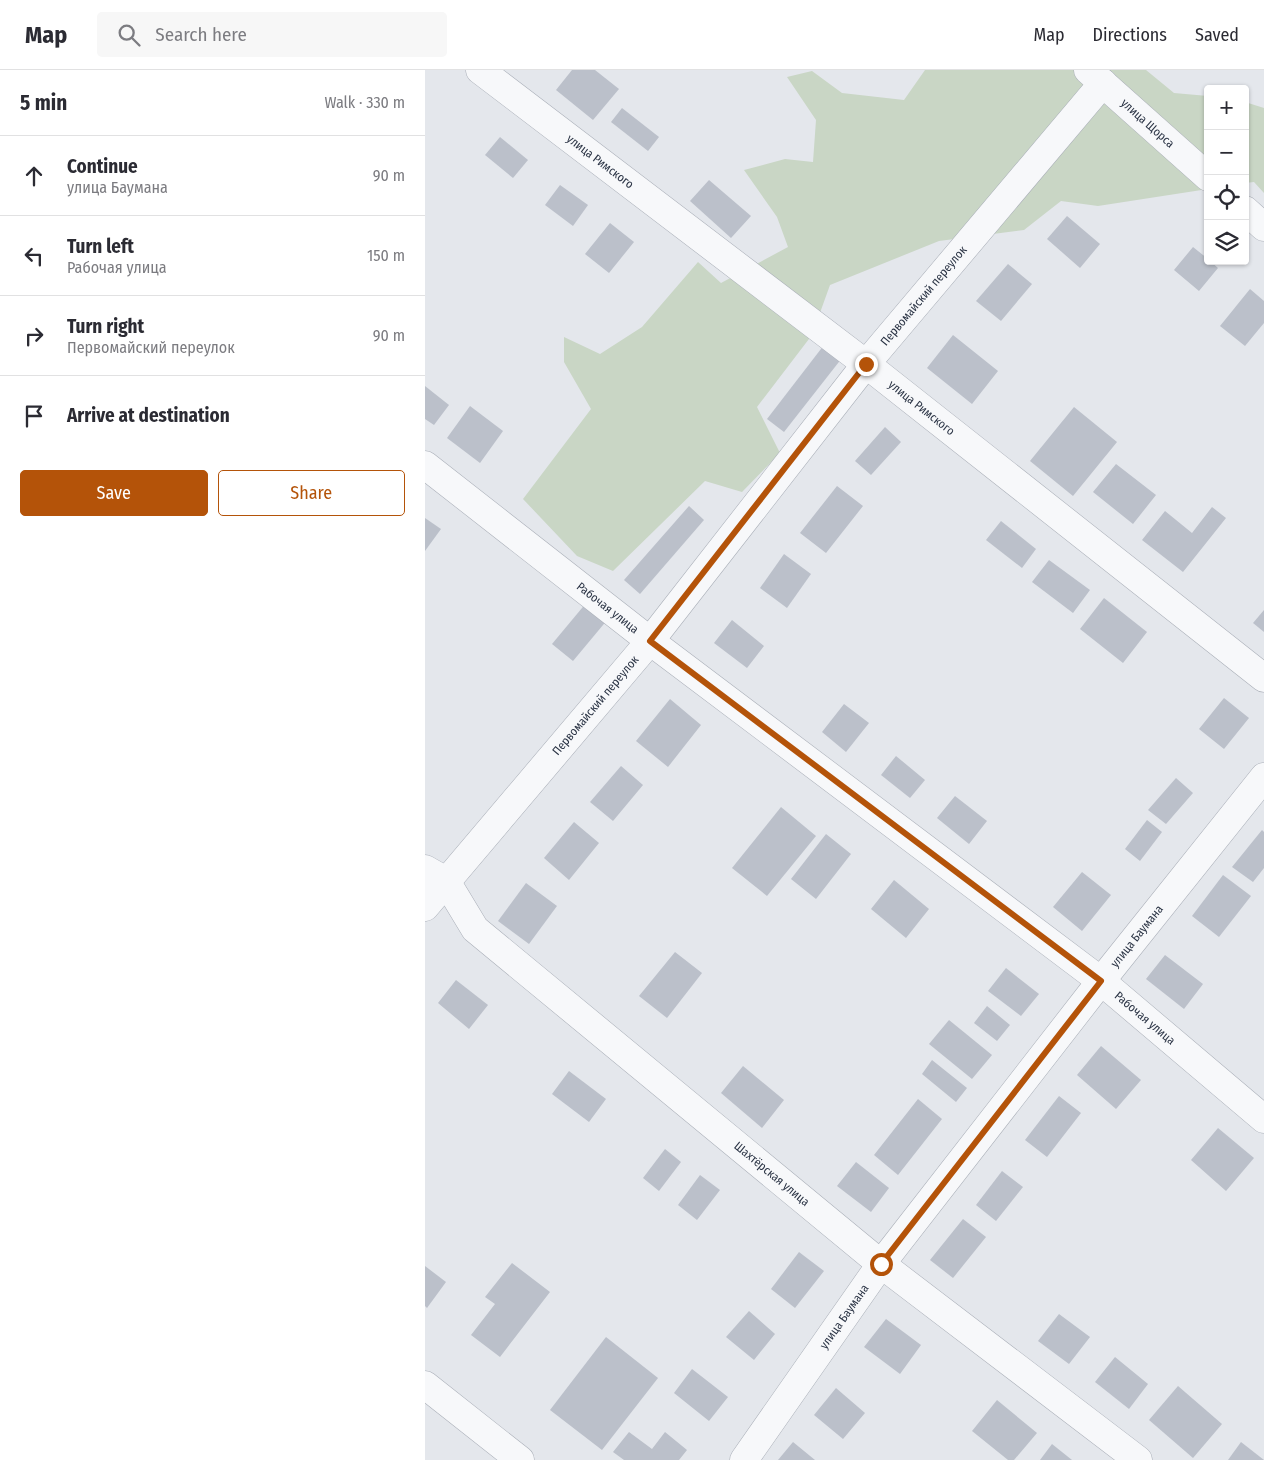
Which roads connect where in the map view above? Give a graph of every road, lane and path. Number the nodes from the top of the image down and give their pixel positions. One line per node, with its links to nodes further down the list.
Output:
1 (480, 70): 6 (street, улица Римского)
2 (1095, 76): 3 (street, улица Щорса); 6 (street, Первомайский переулок)
3 (1207, 175)
4 (1249, 214): 5 (street)
5 (1264, 227)
6 (866, 364): 8 (street, Первомайский переулок); 9 (street, улица Римского)
7 (425, 465): 8 (street, Рабочая улица)
8 (650, 641): 11 (street, Первомайский переулок); 13 (street, Рабочая улица)
9 (1264, 678)
10 (1264, 777): 13 (street, улица Баумана)
11 (436, 875): 12 (street, Первомайский переулок); 15 (street, Шахтёрская улица)
12 (425, 907)
13 (1101, 981): 14 (street, Рабочая улица); 15 (street, улица Баумана)
14 (1264, 1119)
15 (881, 1264): 18 (street, улица Баумана); 19 (street, Шахтёрская улица)
16 (425, 1385): 17 (street)
17 (520, 1460)
18 (745, 1460)
19 (1138, 1460)

